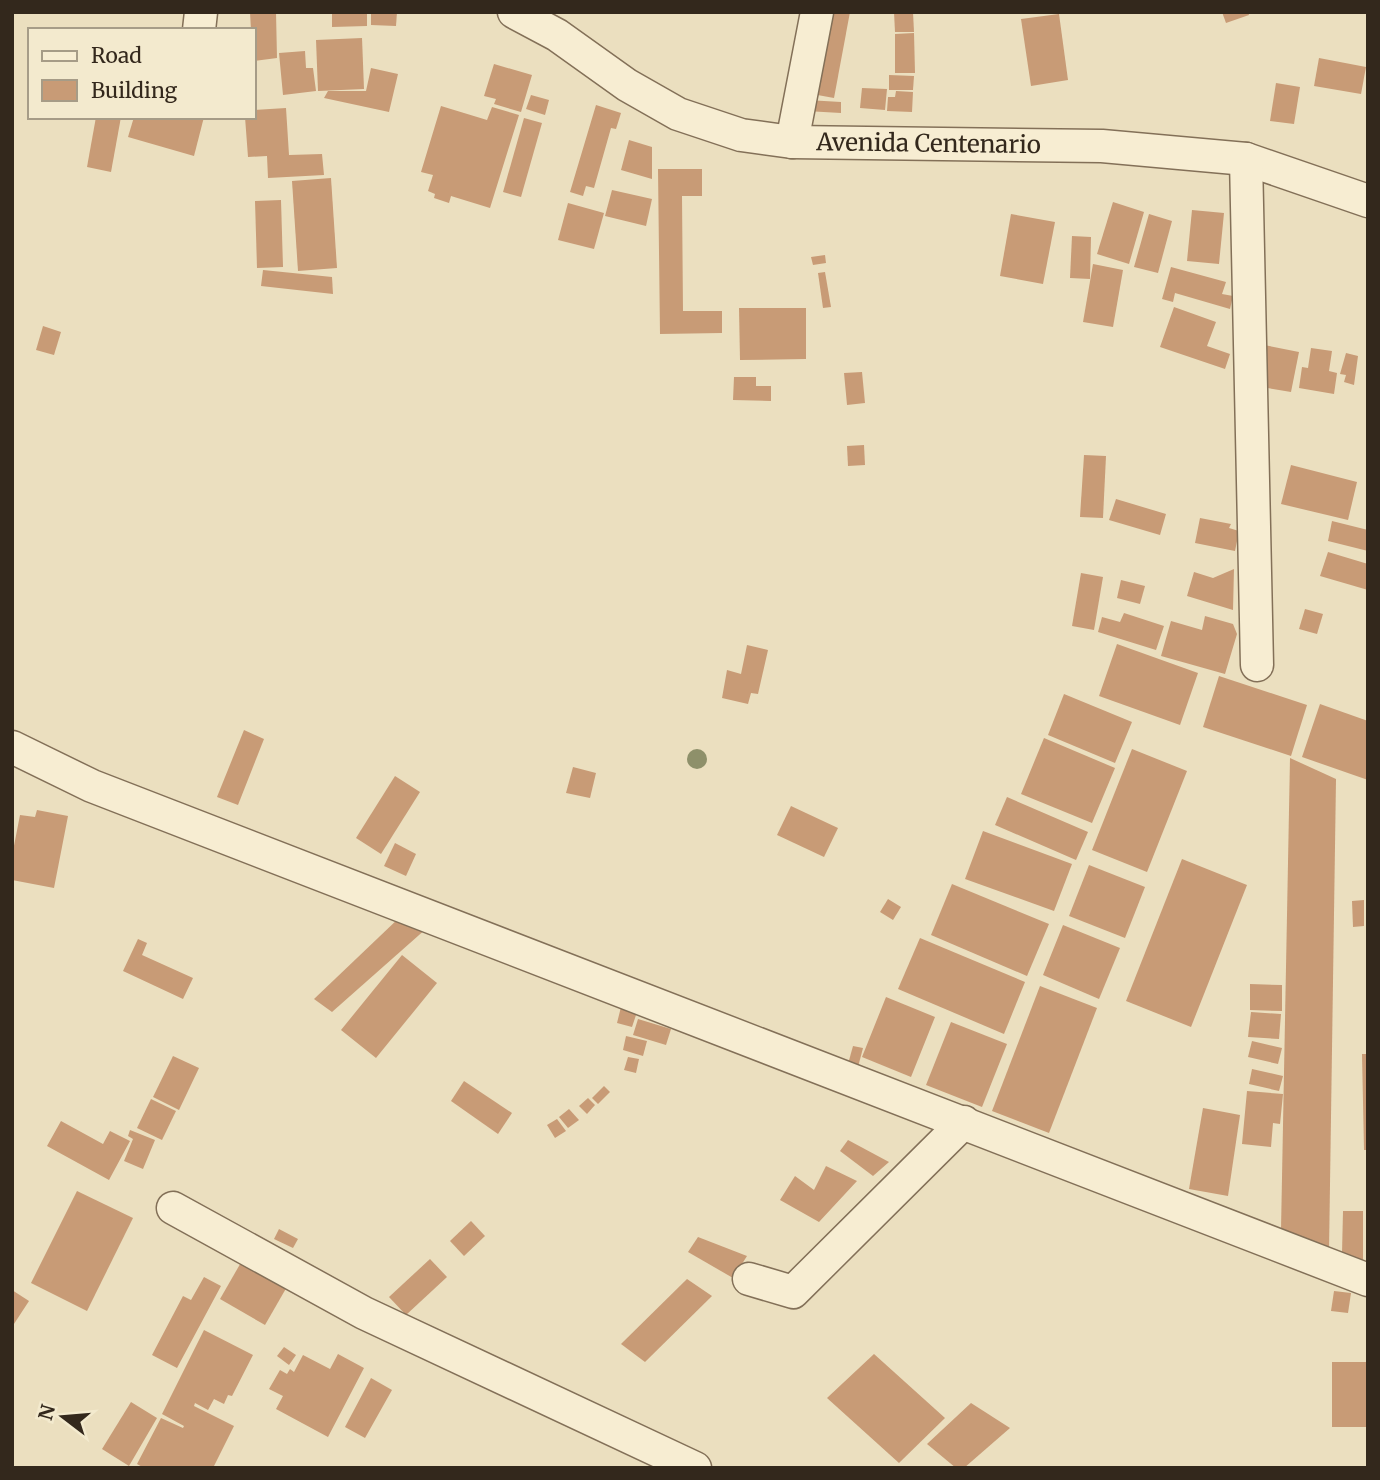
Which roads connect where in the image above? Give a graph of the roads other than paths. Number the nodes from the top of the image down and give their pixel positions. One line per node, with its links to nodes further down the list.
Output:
1 (514, 12): 3 (street, Avenida Centenario)
2 (817, 12): 3 (street)
3 (792, 142): 4 (street, Avenida Centenario)
4 (1245, 159): 5 (street, Avenida Centenario); 6 (street)
5 (1368, 201)
6 (1257, 665)
7 (12, 747): 8 (street)
8 (964, 1122): 10 (street); 11 (street)
9 (173, 1208): 12 (street)
10 (749, 1279)
11 (1368, 1280)
12 (695, 1468)

